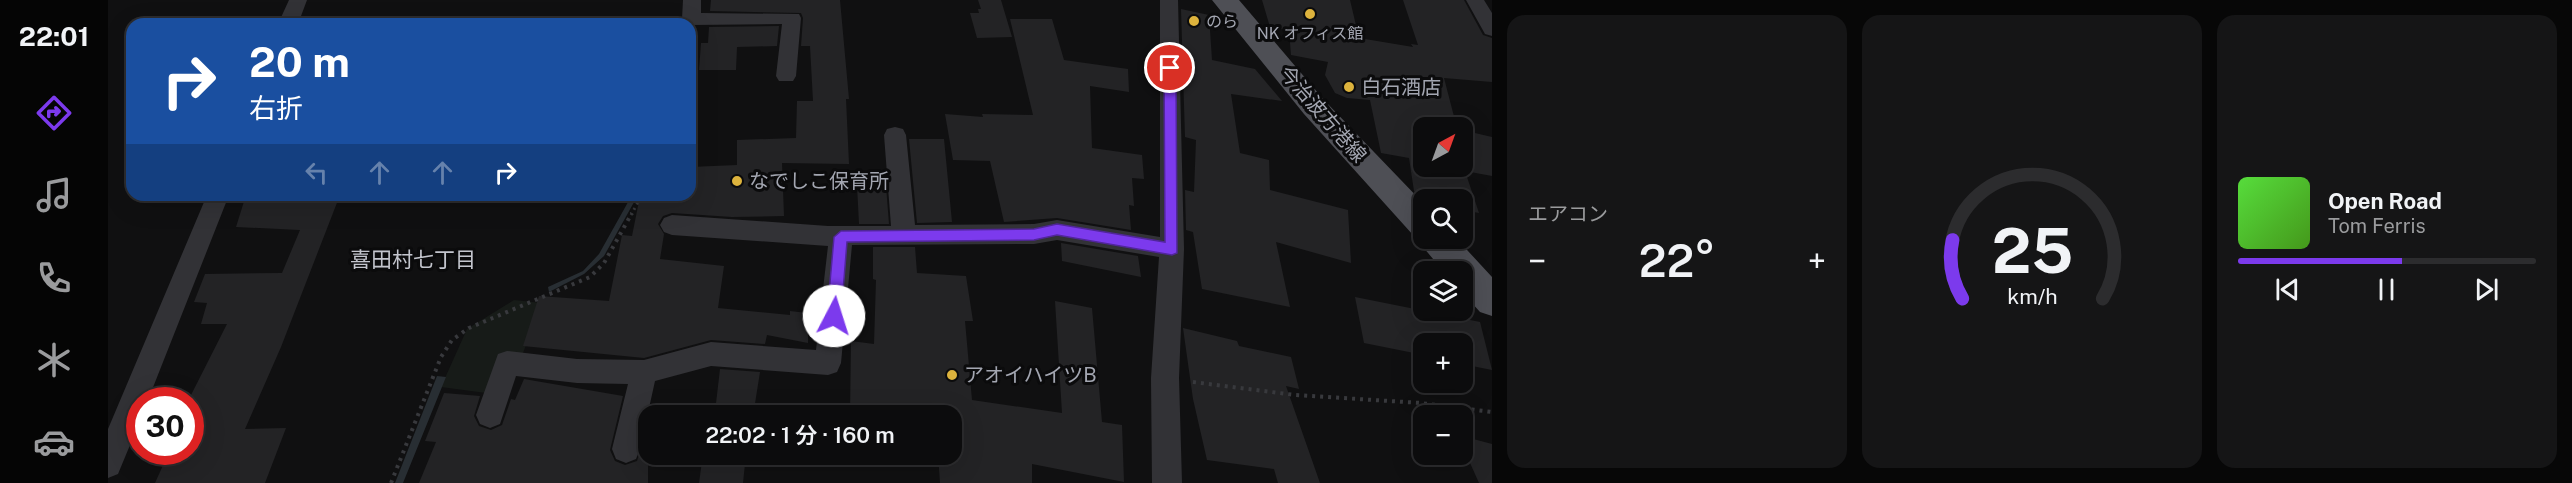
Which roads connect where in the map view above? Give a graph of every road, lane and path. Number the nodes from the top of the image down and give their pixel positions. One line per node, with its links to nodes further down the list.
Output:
1 (298, 0): 5 (street)
2 (1169, 0): 16 (street)
3 (1225, 0): 12 (main road, 今治波方港線)
4 (1474, 0): 7 (street)
5 (290, 18)
6 (696, 19): 8 (street)
7 (1492, 30)
8 (786, 76)
9 (894, 135): 14 (street)
10 (216, 201): 24 (street)
11 (639, 201): 25 (path)
12 (1413, 214)
13 (672, 225): 15 (street)
14 (904, 236): 15 (street); 16 (street)
15 (841, 237): 19 (street)
16 (1172, 249): 20 (street)
17 (1445, 249): 18 (main road)
18 (1492, 301)
19 (644, 372): 22 (street); 23 (street)
20 (1165, 378): 21 (path); 26 (street)
21 (1492, 412)
22 (490, 415)
23 (626, 449)
24 (108, 464)
25 (391, 483)
26 (1167, 483)

